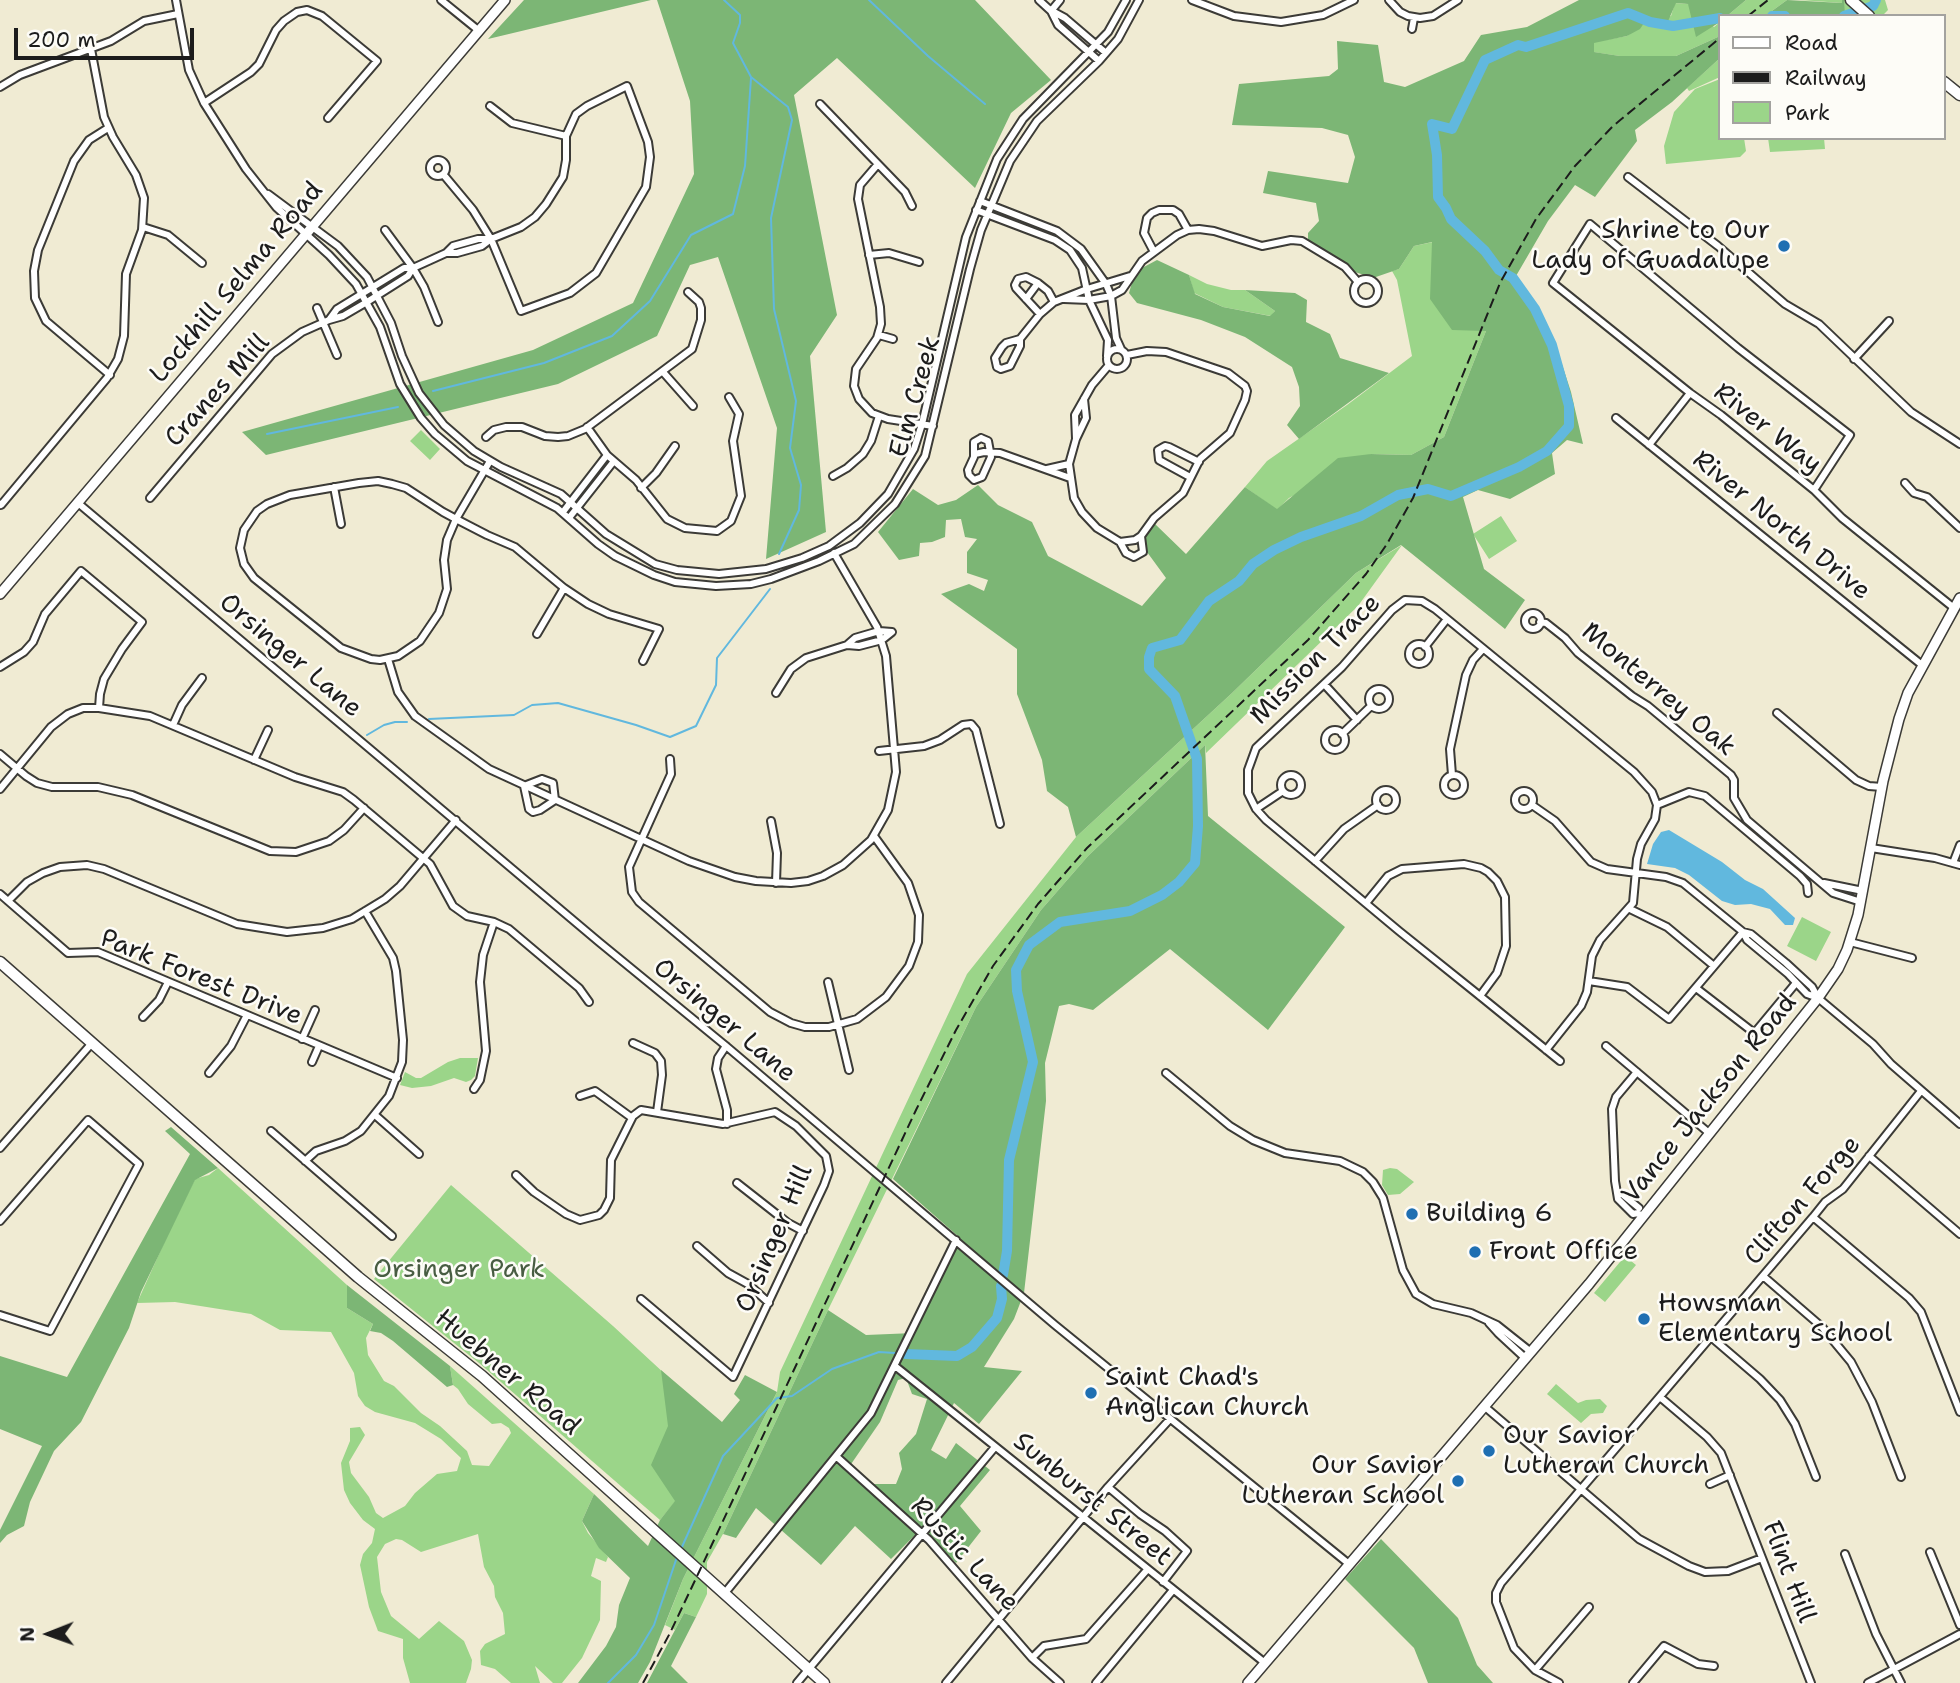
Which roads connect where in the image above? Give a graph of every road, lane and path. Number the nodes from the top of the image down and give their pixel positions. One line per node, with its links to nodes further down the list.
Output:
1 (176, 0): 14 (street)
2 (441, 0): 19 (street)
3 (505, 0): 19 (main road, Lockhill Selma Road)
4 (1040, 0): 13 (street)
5 (1060, 0): 13 (street)
6 (1126, 0): 21 (street, Elm Creek)
7 (1139, 0): 24 (street, Elm Creek)
8 (1354, 0): 12 (street)
9 (1389, 0): 16 (street)
10 (1458, 0): 16 (street)
11 (1851, 0): 15 (main road)
12 (1196, 1)
13 (1051, 11): 17 (street); 20 (street)
14 (178, 14): 22 (street); 29 (street)
15 (1867, 14)
16 (1414, 18): 18 (street)
17 (1076, 27): 20 (street); 21 (street)
18 (1412, 29)
19 (478, 30): 44 (main road, Lockhill Selma Road)
20 (1069, 35): 23 (street)
21 (1096, 44): 23 (street, Elm Creek); 24 (street)
22 (91, 49): 27 (street); 33 (street)
23 (1088, 52): 25 (street); 39 (street, Elm Creek)
24 (1106, 53): 25 (street, Elm Creek)
25 (1099, 61): 40 (street, Elm Creek)
26 (1946, 84): 28 (main road)
27 (0, 87)
28 (1960, 95)
29 (204, 103): 32 (street); 38 (street)
30 (820, 104): 35 (street)
31 (490, 106): 34 (street)
32 (328, 118)
33 (108, 128): 45 (street); 85 (street)
34 (566, 136): 49 (street); 49 (street)
35 (878, 164): 41 (street); 51 (street)
36 (443, 174): 49 (street)
37 (1628, 177): 82 (street)
38 (264, 191): 44 (street, Elm Creek); 48 (street, Elm Creek)
39 (980, 201): 40 (street); 42 (street, Elm Creek)
40 (991, 205): 43 (street, Elm Creek); 58 (street)
41 (912, 206)
42 (976, 210): 43 (street); 91 (street, Elm Creek)
43 (987, 214): 60 (street); 92 (street, Elm Creek)
44 (314, 226): 48 (main road, Lockhill Selma Road); 59 (street, Elm Creek)
45 (143, 227): 53 (street); 85 (street)
46 (385, 230): 54 (street)
47 (1188, 230): 50 (street); 50 (street); 56 (street)
48 (306, 234): 62 (street, Elm Creek); 118 (main road, Lockhill Selma Road)
49 (491, 239): 54 (street)
50 (1154, 252): 55 (street)
51 (869, 255): 52 (street); 75 (street)
52 (919, 262)
53 (202, 263)
54 (413, 268): 59 (street, Cranes Mill); 63 (street, Cranes Mill); 74 (street)
55 (1130, 276): 58 (street); 64 (street)
56 (1358, 282)
57 (1038, 283): 65 (street); 65 (street); 69 (street)
58 (1106, 284): 60 (street); 64 (street)
59 (373, 286): 62 (street, Cranes Mill); 63 (street, Elm Creek)
60 (1087, 289): 66 (street); 67 (street)
61 (688, 292): 84 (street)
62 (362, 293): 68 (street, Elm Creek); 72 (street, Cranes Mill)
63 (378, 295): 68 (street, Cranes Mill); 102 (street, Elm Creek)
64 (1111, 296): 67 (street); 78 (street)
65 (1026, 299): 71 (street)
66 (1064, 299): 67 (street); 69 (street)
67 (1089, 300): 81 (street)
68 (367, 302): 72 (street, Cranes Mill); 108 (street, Elm Creek)
69 (1054, 302): 71 (street)
70 (317, 308): 72 (street)
71 (1040, 314): 77 (street)
72 (327, 321): 79 (street); 116 (street, Cranes Mill)
73 (1889, 321): 82 (street)
74 (438, 322)
75 (879, 335): 76 (street); 89 (street)
76 (893, 339)
77 (1020, 339): 77 (street)
78 (1121, 349): 80 (street); 81 (street)
79 (337, 355)
80 (1127, 355): 83 (street); 104 (street)
81 (1107, 356): 83 (street)
82 (1854, 359): 96 (street)
83 (1109, 365): 105 (street)
84 (663, 372): 88 (street); 93 (street)
85 (110, 375): 119 (street)
86 (1690, 393): 95 (street); 115 (street, River Way); 115 (street, River Way)
87 (729, 397): 114 (street)
88 (693, 405)
89 (879, 416): 91 (street); 109 (street)
90 (1616, 418): 95 (street, River North Drive)
91 (922, 424): 92 (street); 128 (street, Elm Creek)
92 (933, 426): 129 (street, Elm Creek)
93 (587, 427): 94 (street); 101 (street)
94 (486, 437)
95 (1649, 444): 144 (street, River North Drive)
96 (1960, 444)
97 (675, 446): 114 (street)
98 (1173, 449): 104 (street); 106 (street); 106 (street)
99 (991, 452): 100 (street); 100 (street); 100 (street); 107 (street)
100 (975, 454)
101 (607, 455): 103 (street); 117 (street)
102 (490, 461): 108 (street); 117 (street, Elm Creek)
103 (614, 461): 114 (street); 120 (street)
104 (1199, 462): 110 (street)
105 (1069, 464): 107 (street); 111 (street)
106 (1166, 464): 110 (street)
107 (1046, 469): 111 (street)
108 (485, 471): 121 (street, Elm Creek); 123 (street)
109 (834, 476)
110 (1190, 477): 126 (street)
111 (1070, 478): 127 (street)
112 (1905, 483): 125 (street)
113 (334, 488): 123 (street); 124 (street); 142 (street)
114 (642, 488)
115 (1814, 490): 133 (street, River Way)
116 (150, 498)
117 (571, 501): 120 (street, Elm Creek); 121 (street)
118 (78, 503): 131 (main road, Lockhill Selma Road); 173 (street, Orsinger Lane)
119 (1, 504)
120 (577, 508): 122 (street); 128 (street, Elm Creek)
121 (562, 512): 122 (street, Elm Creek)
122 (569, 518): 129 (street, Elm Creek)
123 (456, 519): 130 (street); 142 (street)
124 (341, 524)
125 (1960, 528)
126 (1141, 536): 127 (street); 127 (street)
127 (1120, 542)
128 (829, 545): 129 (street)
129 (834, 554): 136 (street)
130 (564, 588): 137 (street); 143 (street)
131 (0, 594)
132 (1960, 597): 133 (main road, Vance Jackson Road)
133 (1954, 608): 144 (main road, Vance Jackson Road)
134 (1447, 619): 140 (street); 141 (street, Mission Trace); 147 (street, Mission Trace)
135 (1541, 622): 185 (street, Monterrey Oak)
136 (879, 631): 138 (street); 138 (street); 139 (street)
137 (537, 634)
138 (882, 640): 139 (street); 156 (street)
139 (846, 645): 148 (street)
140 (1425, 647)
141 (1483, 649): 162 (street); 168 (street, Mission Trace)
142 (388, 659): 163 (street)
143 (643, 661)
144 (1922, 664): 164 (main road, Vance Jackson Road)
145 (0, 667): 150 (street)
146 (202, 678): 153 (street)
147 (1324, 684): 152 (street); 172 (street, Mission Trace)
148 (776, 693)
149 (1371, 706): 152 (street)
150 (99, 708): 153 (street); 161 (street)
151 (1777, 713): 164 (street)
152 (1357, 720): 155 (street)
153 (173, 725): 160 (street)
154 (268, 730): 160 (street)
155 (1342, 734)
156 (895, 750): 157 (street); 175 (street); 176 (street)
157 (879, 751)
158 (0, 754): 161 (street)
159 (670, 759): 177 (street)
160 (254, 760): 171 (street)
161 (17, 769): 165 (street); 171 (street)
162 (1452, 775)
163 (524, 786): 167 (street); 167 (street); 167 (street)
164 (1882, 787): 179 (main road, Vance Jackson Road)
165 (0, 789)
166 (1283, 791): 172 (street)
167 (555, 800): 177 (street)
168 (1657, 804): 183 (street); 188 (street)
169 (1378, 805): 181 (street)
170 (1532, 805): 183 (street)
171 (364, 808): 180 (street)
172 (1256, 809): 181 (street)
173 (456, 820): 180 (street); 218 (street, Orsinger Lane)
174 (771, 821): 184 (street)
175 (1000, 824)
176 (874, 836): 184 (street); 213 (street)
177 (641, 839): 184 (street); 213 (street)
178 (1960, 845): 182 (street)
179 (1871, 848): 182 (street); 187 (main road, Vance Jackson Road)
180 (424, 858): 195 (street); 196 (street)
181 (1315, 861): 193 (street)
182 (1956, 864)
183 (1635, 873): 194 (street); 197 (street)
184 (776, 883)
185 (1824, 883): 186 (street, Monterrey Oak); 190 (street, Monterrey Oak)
186 (1840, 886): 187 (street, Monterrey Oak); 190 (street)
187 (1863, 891): 192 (main road, Vance Jackson Road)
188 (1808, 893)
189 (0, 894): 191 (street)
190 (1838, 896): 192 (street, Monterrey Oak)
191 (8, 901): 195 (street); 203 (street, Park Forest Drive)
192 (1861, 902): 198 (main road, Vance Jackson Road)
193 (1366, 903): 207 (street); 207 (street)
194 (1630, 909): 201 (street); 202 (street)
195 (365, 911): 227 (street)
196 (494, 922): 209 (street); 228 (street)
197 (1743, 932): 201 (street); 205 (street); 208 (street)
198 (1850, 942): 199 (street); 208 (main road, Vance Jackson Road)
199 (1912, 958)
200 (0, 962): 215 (main road, Huebner Road)
201 (1714, 966): 206 (street)
202 (1589, 981): 206 (street); 220 (street)
203 (168, 982): 211 (street, Park Forest Drive); 212 (street)
204 (828, 982): 213 (street)
205 (1796, 983): 206 (street); 208 (street)
206 (1696, 988)
207 (1480, 996): 220 (street)
208 (1818, 998): 229 (street); 237 (main road, Vance Jackson Road)
209 (589, 1002)
210 (316, 1010): 214 (street)
211 (247, 1015): 214 (street, Park Forest Drive); 225 (street)
212 (143, 1017)
213 (838, 1026): 223 (street)
214 (302, 1039): 217 (street, Park Forest Drive)
215 (92, 1043): 238 (street); 281 (main road, Huebner Road)
216 (633, 1043): 231 (street)
217 (319, 1046): 222 (street, Park Forest Drive); 227 (street, Park Forest Drive)
218 (726, 1046): 234 (street); 251 (street, Orsinger Lane)
219 (1606, 1046): 224 (street)
220 (1546, 1050): 221 (street)
221 (1560, 1061)
222 (312, 1062)
223 (849, 1070)
224 (1637, 1072): 237 (street); 244 (street)
225 (209, 1073)
226 (1166, 1073): 258 (street)
227 (397, 1078): 232 (street)
228 (474, 1089)
229 (1921, 1091): 235 (street); 240 (street, Clifton Forge)
230 (580, 1096): 233 (street)
231 (657, 1112): 233 (street, Orsinger Hill); 234 (street, Orsinger Hill)
232 (375, 1115): 239 (street); 241 (street)
233 (632, 1118): 242 (street)
234 (727, 1124): 248 (street, Orsinger Hill)
235 (1960, 1124)
236 (271, 1131): 241 (street)
237 (1709, 1133): 245 (main road, Vance Jackson Road)
238 (0, 1148)
239 (419, 1154)
240 (1869, 1156): 246 (street, Clifton Forge); 249 (street)
241 (304, 1161): 250 (street)
242 (516, 1175)
243 (737, 1182): 248 (street)
244 (1618, 1193): 245 (street); 245 (street)
245 (1640, 1213): 258 (main road, Vance Jackson Road)
246 (1813, 1217): 253 (street, Clifton Forge); 262 (street)
247 (0, 1221): 256 (street)
248 (803, 1231): 255 (street, Orsinger Hill)
249 (1960, 1234)
250 (392, 1236)
251 (956, 1240): 259 (street); 263 (street, Orsinger Lane)
252 (697, 1246): 255 (street)
253 (1763, 1276): 257 (street, Clifton Forge); 267 (street)
254 (641, 1299): 255 (street, Orsinger Hill)
255 (769, 1303)
256 (0, 1315)
257 (1711, 1337): 260 (street, Clifton Forge); 268 (street)
258 (1528, 1355): 261 (main road, Vance Jackson Road)
259 (895, 1366): 264 (street, Sunburst Street); 265 (street)
260 (1660, 1397): 266 (street, Flint Hill); 271 (street, Clifton Forge)
261 (1484, 1406): 271 (street); 277 (main road, Vance Jackson Road)
262 (1960, 1412)
263 (1170, 1419): 270 (street); 277 (street, Orsinger Lane)
264 (995, 1447): 272 (street, Sunburst Street); 273 (street)
265 (837, 1457): 273 (street, Rustic Lane); 281 (street)
266 (1730, 1475): 269 (street); 276 (street, Flint Hill)
267 (1901, 1476)
268 (1816, 1477)
269 (1710, 1484)
270 (1108, 1487): 272 (street); 279 (street)
271 (1580, 1490): 276 (street); 290 (street, Clifton Forge)
272 (1082, 1517): 278 (street, Sunburst Street); 283 (street)
273 (922, 1534): 283 (street, Rustic Lane); 289 (street)
274 (1930, 1552): 284 (street)
275 (1845, 1555): 291 (street)
276 (1762, 1558): 300 (street, Flint Hill)
277 (1349, 1564): 287 (main road, Vance Jackson Road)
278 (1146, 1570): 279 (street, Sunburst Street); 286 (street)
279 (1163, 1581): 280 (street, Sunburst Street)
280 (1173, 1590): 287 (street, Sunburst Street); 296 (street)
281 (724, 1594): 289 (main road, Huebner Road)
282 (1589, 1607): 290 (street)
283 (999, 1620): 286 (street, Rustic Lane); 294 (street)
284 (1960, 1625)
285 (1960, 1634): 291 (street)
286 (1032, 1658): 295 (street, Rustic Lane)
287 (1265, 1663): 297 (main road, Vance Jackson Road)
288 (1714, 1666): 299 (street)
289 (809, 1669): 292 (street); 293 (main road, Huebner Road)
290 (1535, 1670): 298 (street)
291 (1893, 1670): 301 (street); 302 (street)
292 (797, 1683)
293 (824, 1683)
294 (946, 1683)
295 (1060, 1683)
296 (1096, 1683)
297 (1248, 1683)
298 (1559, 1683)
299 (1633, 1683)
300 (1811, 1683)
301 (1868, 1683)
302 (1901, 1683)

